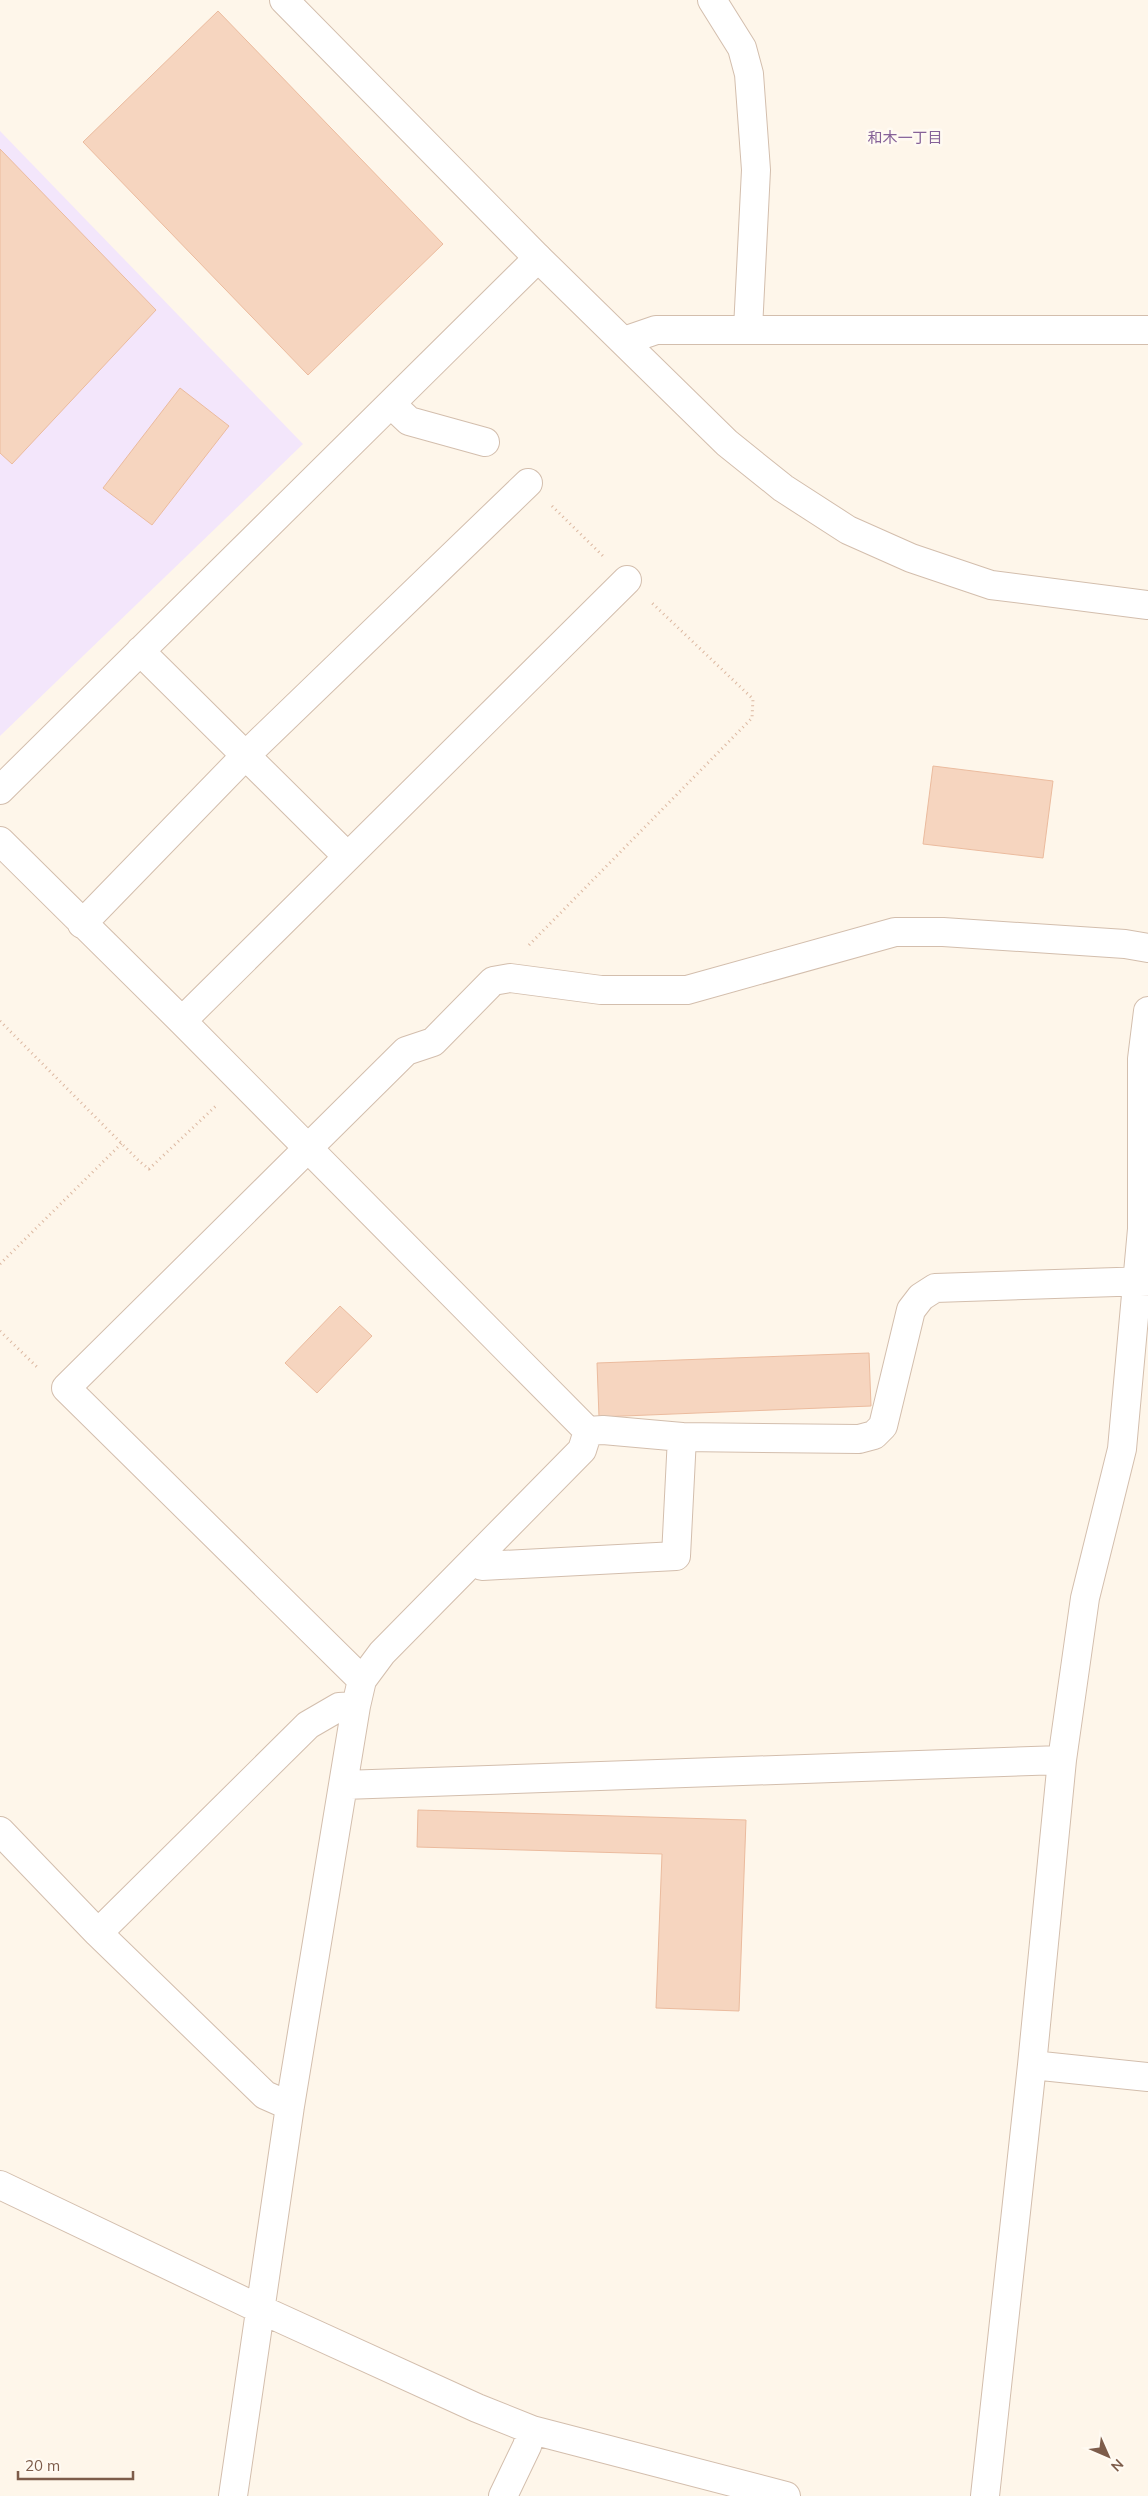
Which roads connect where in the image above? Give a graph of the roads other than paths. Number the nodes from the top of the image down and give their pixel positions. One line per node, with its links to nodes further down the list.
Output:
1 (284, 0): 3 (street)
2 (712, 0): 4 (street)
3 (538, 258): 6 (street); 7 (street)
4 (748, 329): 5 (street); 6 (street)
5 (1148, 330)
6 (624, 341): 11 (street)
7 (391, 404): 8 (street); 12 (street)
8 (485, 442)
9 (528, 483): 13 (street)
10 (627, 580): 16 (street)
11 (1148, 605)
12 (140, 650): 13 (street); 14 (street)
13 (247, 754): 16 (street); 17 (street)
14 (0, 790)
15 (0, 841): 17 (street)
16 (347, 856): 20 (street)
17 (82, 924): 20 (street)
18 (1148, 948): 21 (street)
19 (1148, 1011): 22 (street)
20 (182, 1021): 21 (street)
21 (308, 1148): 23 (street); 26 (street)
22 (1143, 1281): 24 (street); 27 (street)
23 (588, 1431): 24 (street); 25 (street)
24 (682, 1437): 25 (street)
25 (474, 1560): 26 (street)
26 (359, 1693): 28 (street); 30 (street)
27 (1062, 1760): 28 (street); 31 (street)
28 (343, 1785): 33 (street)
29 (0, 1832): 30 (street)
30 (98, 1933): 33 (street)
31 (1032, 2065): 32 (street); 40 (street)
32 (1148, 2078)
33 (290, 2106): 35 (street)
34 (0, 2186): 35 (street)
35 (262, 2310): 36 (street); 37 (street)
36 (532, 2430): 38 (street); 39 (street)
37 (233, 2496)
38 (503, 2496)
39 (786, 2496)
40 (985, 2496)

